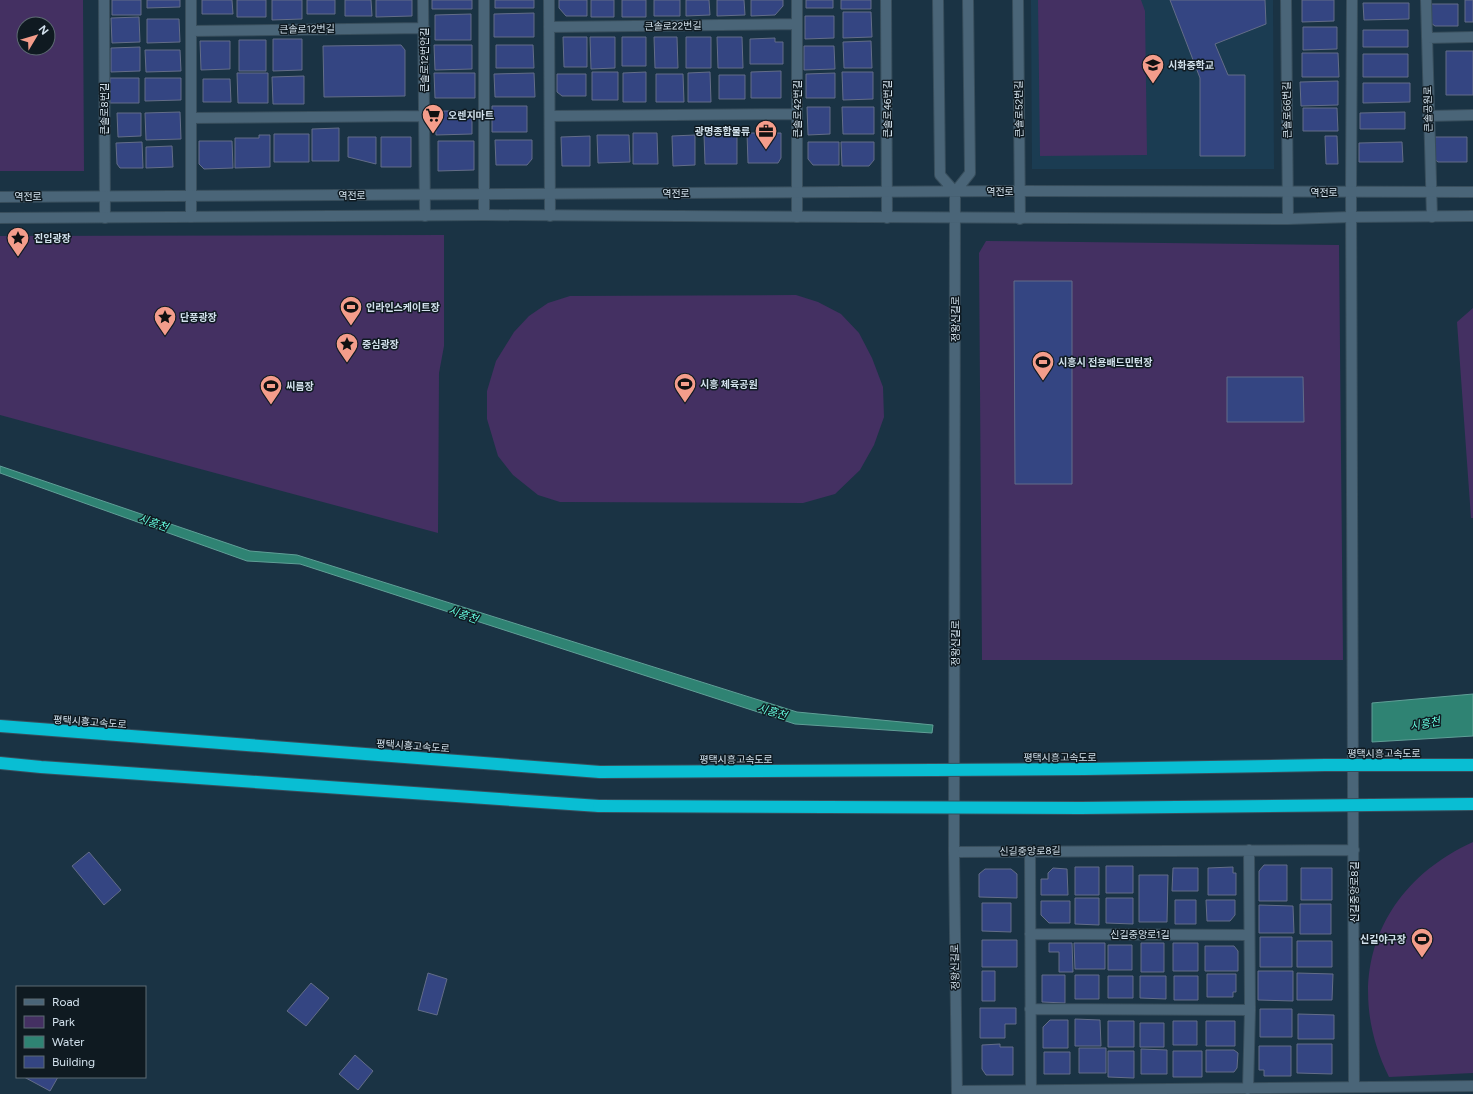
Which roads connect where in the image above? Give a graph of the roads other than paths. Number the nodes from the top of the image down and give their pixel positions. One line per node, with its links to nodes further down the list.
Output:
1 (104, 0): 37 (street, 큰솔로8번길)
2 (191, 0): 17 (street)
3 (424, 0): 16 (street, 큰솔로12번안길)
4 (484, 0): 36 (street)
5 (548, 0): 15 (street)
6 (796, 0): 14 (street, 큰솔로42번길)
7 (886, 0): 28 (street, 큰솔로46번길)
8 (938, 0): 29 (street)
9 (968, 0): 29 (street)
10 (1018, 0): 26 (street, 큰솔로52번길)
11 (1286, 0): 30 (street, 큰솔로66번길)
12 (1352, 0): 31 (street, 역전로)
13 (1426, 0): 19 (street, 큰솔공원로)
14 (797, 24): 15 (street, 큰솔로22번길); 20 (street, 큰솔로42번길)
15 (549, 27): 23 (street)
16 (424, 28): 17 (street, 큰솔로12번길); 22 (street, 큰솔로12번안길)
17 (191, 30): 25 (street)
18 (1473, 37): 19 (street)
19 (1427, 38): 24 (street, 큰솔공원로)
20 (797, 114): 23 (street); 27 (street, 큰솔로42번길)
21 (1473, 115): 24 (street)
22 (424, 116): 25 (street); 35 (street, 큰솔로12번안길)
23 (550, 116): 34 (street)
24 (1428, 116): 32 (street, 큰솔공원로)
25 (191, 118): 38 (street)
26 (1020, 191): 29 (street, 역전로); 30 (street, 역전로); 52 (street, 큰솔로52번길)
27 (797, 192): 28 (street, 역전로); 34 (street, 역전로); 45 (street, 큰솔로42번길)
28 (887, 192): 29 (street, 역전로); 50 (street, 큰솔로46번길)
29 (955, 192): 51 (street, 정왕신길로)
30 (1288, 192): 31 (street, 역전로); 53 (street, 큰솔로66번길)
31 (1351, 192): 32 (street, 역전로); 46 (street, 역전로)
32 (1430, 192): 33 (street, 역전로); 47 (street, 큰솔공원로)
33 (1473, 192)
34 (550, 194): 36 (street, 역전로); 42 (street)
35 (424, 195): 36 (street, 역전로); 38 (street, 역전로); 41 (street, 큰솔로12번안길)
36 (484, 195): 40 (street)
37 (105, 196): 38 (street, 역전로); 39 (street, 역전로); 49 (street, 큰솔로8번길)
38 (191, 196): 44 (street)
39 (0, 197)
40 (484, 215): 41 (street); 42 (street)
41 (425, 216): 44 (street)
42 (550, 216): 45 (street)
43 (1473, 216): 47 (street)
44 (191, 217): 49 (street)
45 (797, 217): 50 (street)
46 (1351, 217): 47 (street); 53 (street); 59 (street, 역전로)
47 (1432, 217)
48 (0, 218): 49 (street)
49 (105, 218)
50 (887, 218): 51 (street)
51 (955, 218): 52 (street); 61 (street, 정왕신길로)
52 (1020, 219): 53 (street)
53 (1288, 219)
54 (0, 726): 56 (highway, 평택시흥고속도로, bridge)
55 (0, 763): 57 (highway, bridge)
56 (1473, 766)
57 (1473, 804)
58 (1249, 850): 59 (street, 신길중앙로8길); 60 (street, 신길중앙로8길); 63 (street)
59 (1354, 850): 67 (street, 신길중앙로8길)
60 (1030, 851): 61 (street, 신길중앙로8길); 62 (street)
61 (954, 852): 71 (street, 정왕신길로)
62 (1030, 934): 63 (street, 신길중앙로1길); 64 (street)
63 (1249, 935): 65 (street)
64 (1030, 1009): 65 (street); 72 (street)
65 (1250, 1010): 68 (street)
66 (1473, 1086): 69 (street)
67 (1354, 1087): 69 (street); 70 (street)
68 (1248, 1089): 70 (street); 72 (street)
69 (1417, 1090)
70 (1293, 1091)
71 (957, 1092): 72 (street)
72 (1031, 1092)

